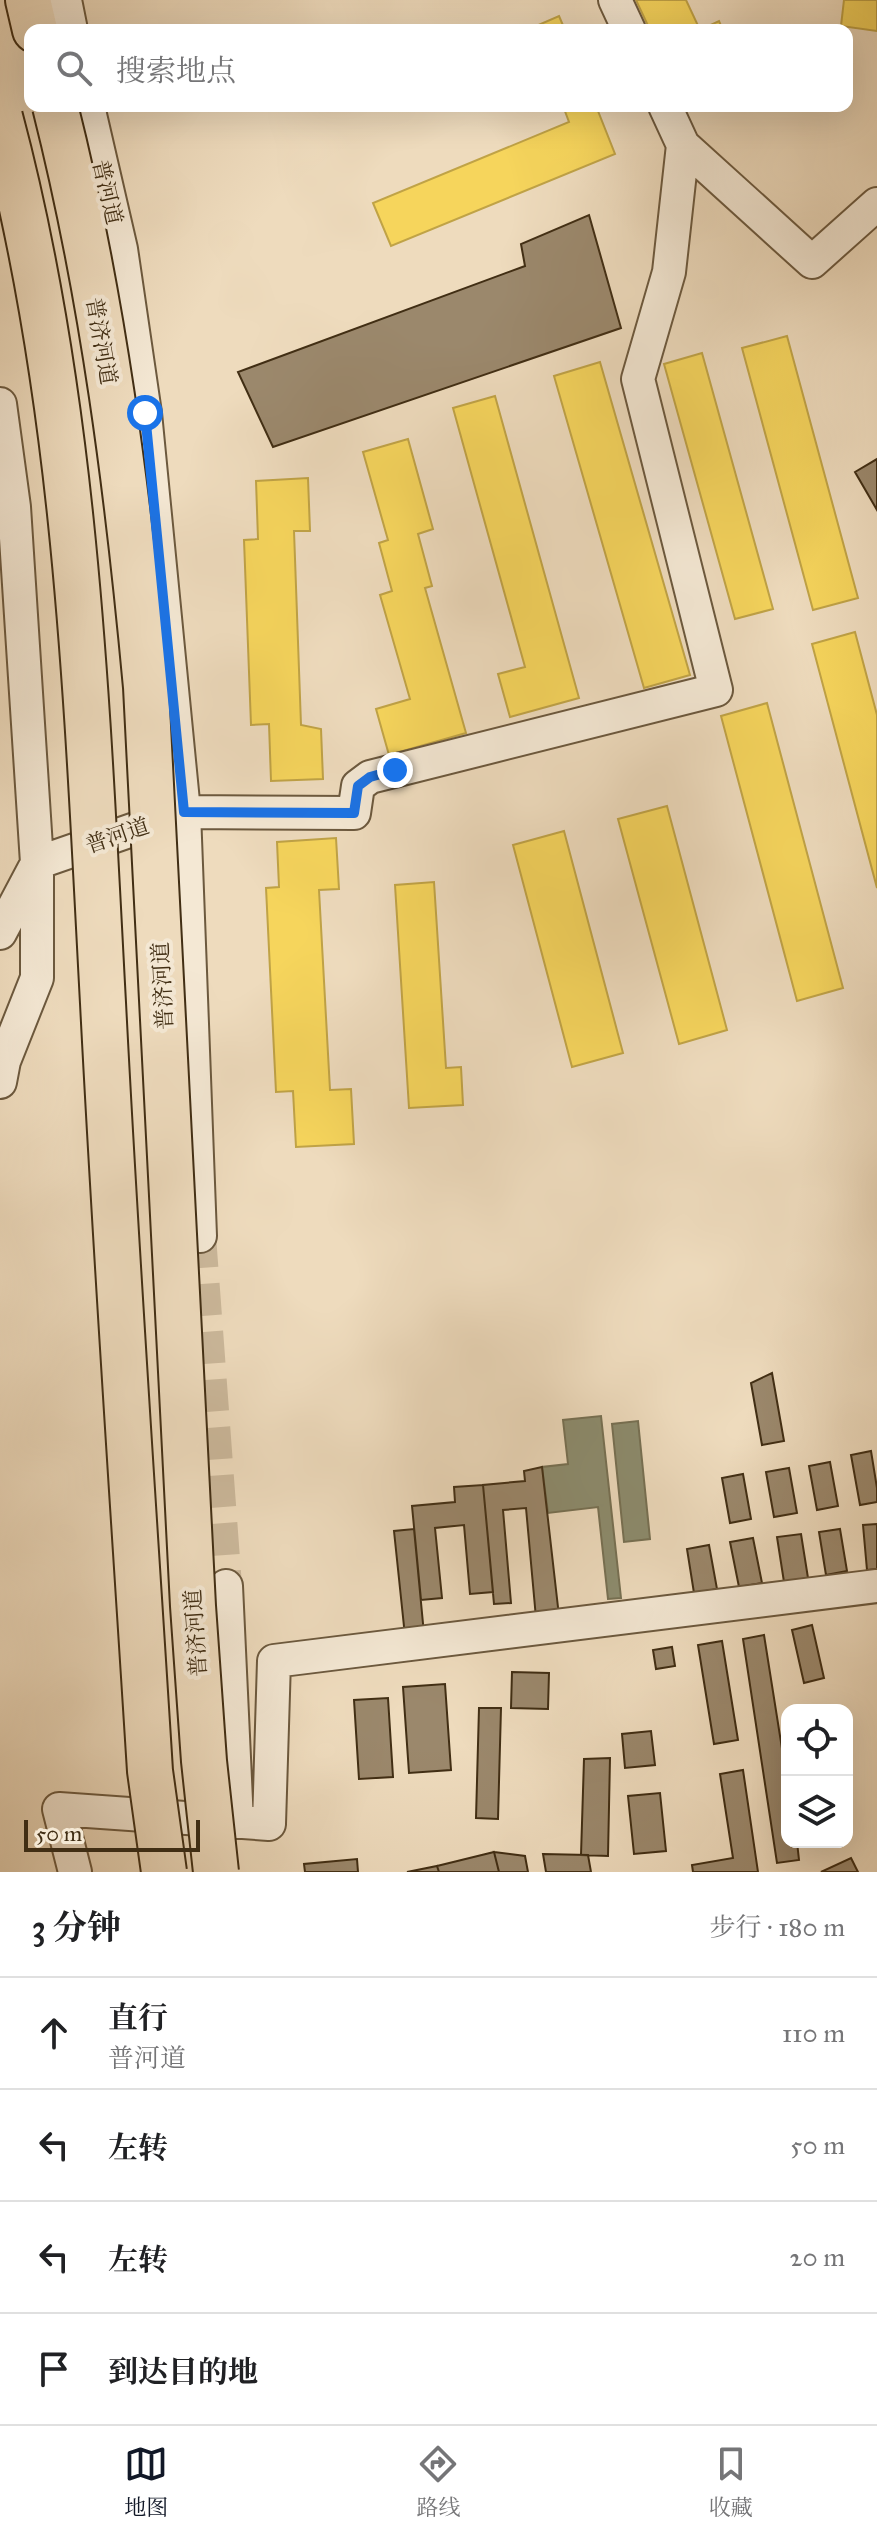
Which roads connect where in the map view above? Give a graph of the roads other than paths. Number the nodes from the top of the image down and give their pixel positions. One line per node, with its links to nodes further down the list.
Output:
1 (615, 0): 4 (street)
2 (40, 10): 3 (street)
3 (62, 24)
4 (626, 24)
5 (57, 112): 25 (highway, 普济河道, bridge)
6 (89, 112): 13 (street, 普河道)
7 (668, 112): 9 (street)
8 (0, 117): 24 (highway, bridge)
9 (683, 145): 10 (street); 13 (street)
10 (877, 204)
11 (0, 404): 12 (street)
12 (7, 508): 14 (street)
13 (184, 812): 14 (street, 普河道); 19 (street)
14 (37, 863): 15 (street); 17 (street)
15 (0, 933)
16 (0, 955): 17 (street)
17 (37, 978): 18 (street)
18 (0, 1082)
19 (200, 1236)
20 (226, 1586): 22 (street)
21 (877, 1586): 22 (street)
22 (237, 1822): 23 (street)
23 (75, 1872)
24 (164, 1872)
25 (216, 1872)

